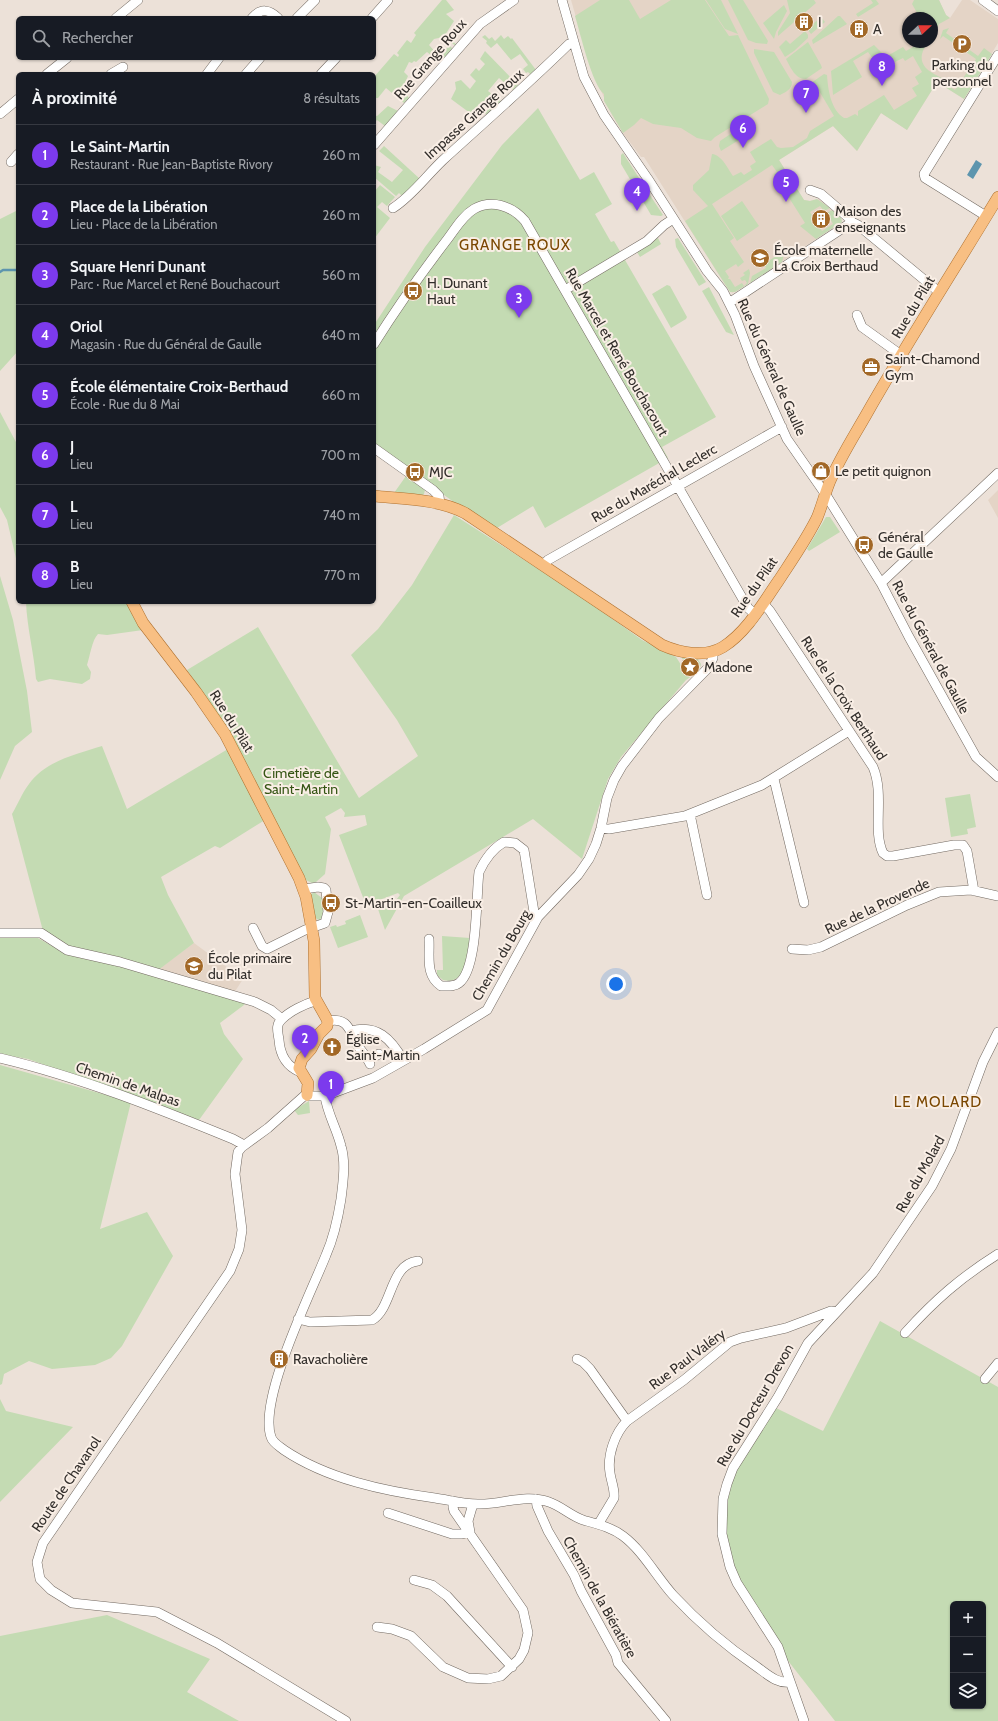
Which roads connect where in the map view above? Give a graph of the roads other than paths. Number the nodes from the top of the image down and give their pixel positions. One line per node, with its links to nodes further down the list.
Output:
1 (138, 0): 8 (street)
2 (315, 0): 11 (street)
3 (388, 0): 12 (street)
4 (514, 0): 27 (street, Rue Grange Roux)
5 (562, 0): 13 (street, Rue du Général de Gaulle)
6 (983, 0): 7 (street)
7 (998, 11)
8 (118, 16)
9 (254, 16): 10 (street)
10 (276, 16)
11 (299, 16)
12 (374, 16)
13 (574, 42): 32 (street, Impasse Grange Roux); 34 (street, Rue du Général de Gaulle)
14 (998, 55): 33 (street)
15 (64, 60): 20 (street)
16 (218, 60): 22 (street)
17 (258, 60): 23 (street)
18 (334, 60): 24 (street)
19 (123, 67): 21 (street)
20 (50, 72)
21 (115, 72)
22 (209, 72)
23 (248, 72)
24 (323, 72)
25 (16, 101): 26 (street)
26 (0, 114)
27 (376, 143)
28 (16, 156): 29 (street)
29 (11, 162)
30 (810, 190): 35 (street)
31 (998, 197): 33 (main road, Rue du Pilat)
32 (393, 208)
33 (986, 216): 37 (main road, Rue du Pilat)
34 (673, 219): 36 (street); 38 (street, Rue du Général de Gaulle)
35 (852, 222): 37 (street); 38 (street)
36 (565, 290): 40 (street, Rue Marcel et René Bouchacourt); 45 (street, Rue Marcel et René Bouchacourt)
37 (938, 292): 41 (main road, Rue du Pilat)
38 (729, 303): 42 (street, Rue du Général de Gaulle)
39 (857, 315): 41 (street)
40 (376, 340)
41 (901, 355): 46 (main road, Rue du Pilat)
42 (782, 428): 45 (street, Rue du Maréchal Leclerc); 46 (street, Rue du Général de Gaulle)
43 (376, 449): 48 (street)
44 (998, 473): 50 (street)
45 (678, 486): 49 (street, Rue du Maréchal Leclerc); 53 (street, Rue Marcel et René Bouchacourt)
46 (826, 495): 50 (street, Rue du Général de Gaulle); 51 (main road, Rue du Pilat)
47 (376, 496): 48 (main road, Rue du Pilat)
48 (440, 504): 49 (main road, Rue du Pilat)
49 (543, 565): 54 (main road, Rue du Pilat)
50 (881, 583): 56 (street, Rue du Général de Gaulle)
51 (763, 603): 53 (main road, Rue du Pilat); 55 (street, Rue de la Croix Berthaud)
52 (133, 604): 60 (main road, Rue du Pilat)
53 (755, 614): 54 (main road, Rue du Pilat)
54 (713, 651): 59 (street, Chemin du Bourg)
55 (849, 731): 57 (street); 61 (street, Rue de la Croix Berthaud)
56 (998, 777)
57 (774, 779): 58 (street); 64 (street)
58 (690, 814): 59 (street); 62 (street)
59 (601, 828): 65 (street, Chemin du Bourg)
60 (304, 889): 67 (main road, Rue du Pilat); 67 (street)
61 (974, 891): 63 (street, Rue de la Provende); 70 (street, Rue de la Provende)
62 (707, 896)
63 (998, 896)
64 (804, 903)
65 (538, 917): 69 (street); 78 (street, Chemin du Bourg)
66 (253, 928): 67 (street)
67 (312, 928): 71 (main road, Rue du Pilat)
68 (0, 933): 72 (street)
69 (430, 939)
70 (792, 949)
71 (315, 1001): 72 (street); 73 (main road)
72 (282, 1019): 79 (street)
73 (328, 1020): 74 (street); 79 (main road)
74 (351, 1031): 76 (street); 78 (street)
75 (998, 1032): 85 (street, Rue du Molard)
76 (379, 1054)
77 (0, 1058): 82 (street, Chemin de Malpas)
78 (403, 1060): 81 (street, Chemin du Bourg)
79 (300, 1072): 80 (main road)
80 (307, 1095): 81 (street, Chemin du Bourg); 82 (street)
81 (326, 1096): 86 (street)
82 (244, 1145): 102 (street, Route de Chavanol)
83 (998, 1254): 87 (street)
84 (418, 1261): 86 (street)
85 (836, 1312): 91 (street, Rue Paul Valéry); 101 (street, Rue du Docteur Drevon)
86 (298, 1319): 93 (street)
87 (905, 1333)
88 (577, 1359): 91 (street)
89 (998, 1363): 90 (street)
90 (985, 1379)
91 (627, 1421): 96 (street, Rue Paul Valéry)
92 (536, 1499): 94 (street); 96 (street); 103 (street, Chemin de la Biératière)
93 (453, 1500): 94 (street); 97 (street)
94 (473, 1504): 97 (street)
95 (388, 1513): 97 (street)
96 (599, 1523): 101 (street)
97 (470, 1532): 100 (street)
98 (414, 1580): 100 (street)
99 (377, 1627): 100 (street)
100 (512, 1667)
101 (790, 1682): 104 (street, Rue du Docteur Drevon)
102 (346, 1721)
103 (666, 1721)
104 (804, 1721)

